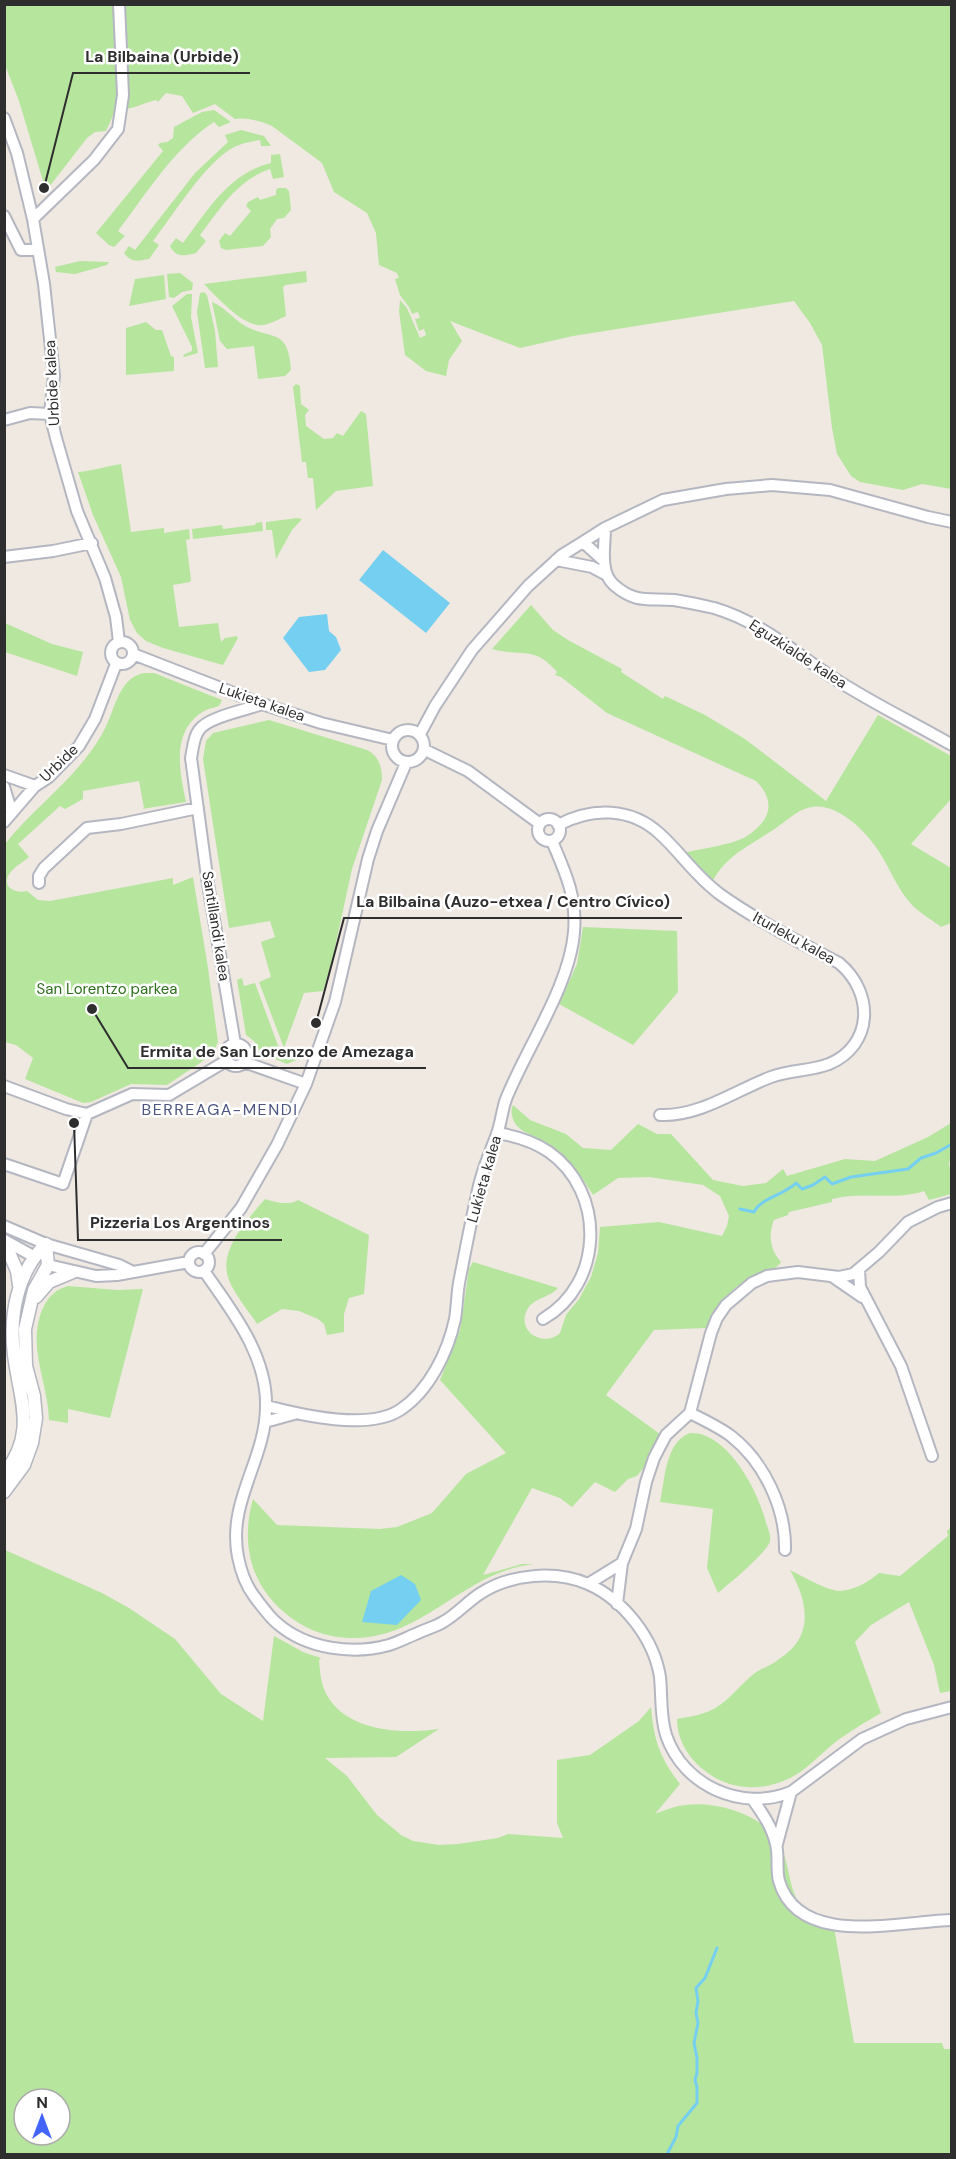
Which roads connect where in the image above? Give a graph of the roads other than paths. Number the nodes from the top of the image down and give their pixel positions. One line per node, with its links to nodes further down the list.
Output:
1 (119, 4): 4 (street)
2 (4, 118): 4 (street, Urbide kalea)
3 (4, 216): 5 (street)
4 (33, 219): 5 (street, Urbide kalea)
5 (38, 250): 6 (street, Urbide kalea)
6 (51, 414): 7 (street); 11 (street, Urbide kalea)
7 (4, 420)
8 (951, 522): 9 (street)
9 (605, 528): 10 (street); 14 (street)
10 (583, 542): 13 (street); 14 (street); 15 (street)
11 (92, 543): 12 (street); 17 (street, Urbide kalea)
12 (4, 557)
13 (556, 560): 15 (street, Eguzkialde kalea); 21 (street)
14 (604, 561): 16 (street)
15 (592, 567): 16 (street, Eguzkialde kalea)
16 (607, 575): 23 (street, Eguzkialde kalea)
17 (119, 642): 18 (street); 19 (street)
18 (134, 654): 19 (street); 20 (street, Lukieta kalea)
19 (116, 664): 28 (street, Urbide)
20 (262, 704): 22 (street, Lukieta kalea); 31 (street, Santillandi kalea)
21 (420, 734): 22 (street); 24 (street)
22 (393, 740): 25 (street)
23 (951, 745)
24 (425, 750): 25 (street); 33 (street)
25 (406, 763): 40 (street)
26 (4, 775): 27 (street)
27 (19, 781): 28 (street); 30 (street)
28 (35, 786): 30 (street, Urbide)
29 (6, 789): 30 (street); 32 (street)
30 (24, 798): 32 (street, Urbide)
31 (198, 808): 36 (street); 37 (street, Santillandi kalea)
32 (8, 818)
33 (540, 824): 34 (street); 35 (street)
34 (558, 825): 35 (street); 43 (street, Iturleku kalea)
35 (552, 841): 44 (street, Lukieta kalea)
36 (39, 883)
37 (236, 1044): 38 (street); 39 (street)
38 (226, 1060): 39 (street); 42 (street)
39 (244, 1062): 40 (street)
40 (306, 1084): 50 (street)
41 (4, 1086): 42 (street)
42 (87, 1114): 45 (street)
43 (660, 1115)
44 (497, 1133): 62 (street); 64 (street, Lukieta kalea)
45 (4, 1164)
46 (951, 1203): 54 (street)
47 (4, 1226): 49 (street)
48 (4, 1240): 51 (street); 59 (street)
49 (46, 1244): 51 (street); 53 (street); 56 (street)
50 (204, 1254): 52 (street); 55 (street)
51 (33, 1256): 53 (street); 59 (street)
52 (189, 1262): 55 (street); 56 (street)
53 (48, 1265): 57 (street); 61 (street)
54 (859, 1269): 58 (street); 60 (street)
55 (204, 1270): 63 (street)
56 (131, 1271): 57 (street)
57 (73, 1272): 61 (street)
58 (832, 1276): 60 (street); 65 (street)
59 (19, 1286): 68 (street)
60 (867, 1301): 67 (street)
61 (30, 1306): 69 (street)
62 (543, 1319)
63 (267, 1406): 64 (street, Lukieta kalea); 66 (street)
64 (295, 1413): 66 (street, Lukieta kalea)
65 (690, 1413): 70 (street); 71 (street)
66 (265, 1422): 72 (street)
67 (932, 1456)
68 (4, 1474)
69 (4, 1492)
70 (785, 1550)
71 (622, 1563): 72 (street); 73 (street)
72 (588, 1584): 73 (street)
73 (617, 1604): 76 (street)
74 (951, 1707): 75 (street)
75 (791, 1792): 76 (street); 77 (street)
76 (753, 1800): 77 (street)
77 (777, 1845): 78 (street)
78 (951, 1920)

